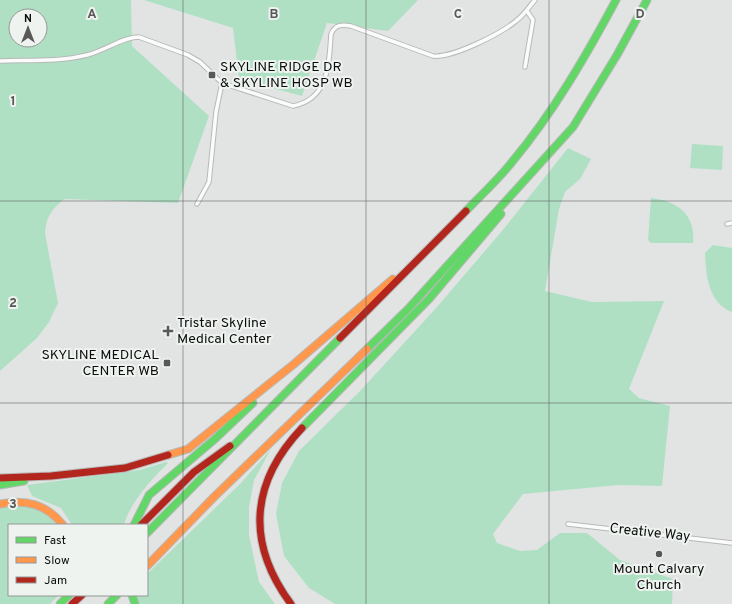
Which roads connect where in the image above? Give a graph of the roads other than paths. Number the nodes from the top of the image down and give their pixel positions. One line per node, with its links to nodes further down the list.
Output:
1 (535, 0): 4 (street)
2 (616, 0): 12 (highway)
3 (647, 0): 8 (highway)
4 (526, 11): 6 (street); 7 (street)
5 (0, 62): 7 (street)
6 (525, 67)
7 (222, 83): 9 (street)
8 (543, 161): 25 (highway); 32 (highway)
9 (197, 204)
10 (732, 223): 11 (street)
11 (727, 224)
12 (433, 245): 13 (highway); 14 (highway)
13 (294, 364): 15 (highway); 20 (highway)
14 (236, 444): 21 (highway); 23 (highway)
15 (51, 476): 16 (highway); 17 (highway)
16 (0, 478)
17 (0, 485)
18 (0, 504): 19 (highway)
19 (62, 524)
20 (134, 524)
21 (142, 524)
22 (568, 524): 24 (street, Creative Way)
23 (148, 532)
24 (732, 543)
25 (148, 565)
26 (67, 596): 29 (highway)
27 (81, 596): 30 (highway)
28 (117, 596): 31 (highway)
29 (59, 604)
30 (72, 604)
31 (109, 604)
32 (291, 604)

